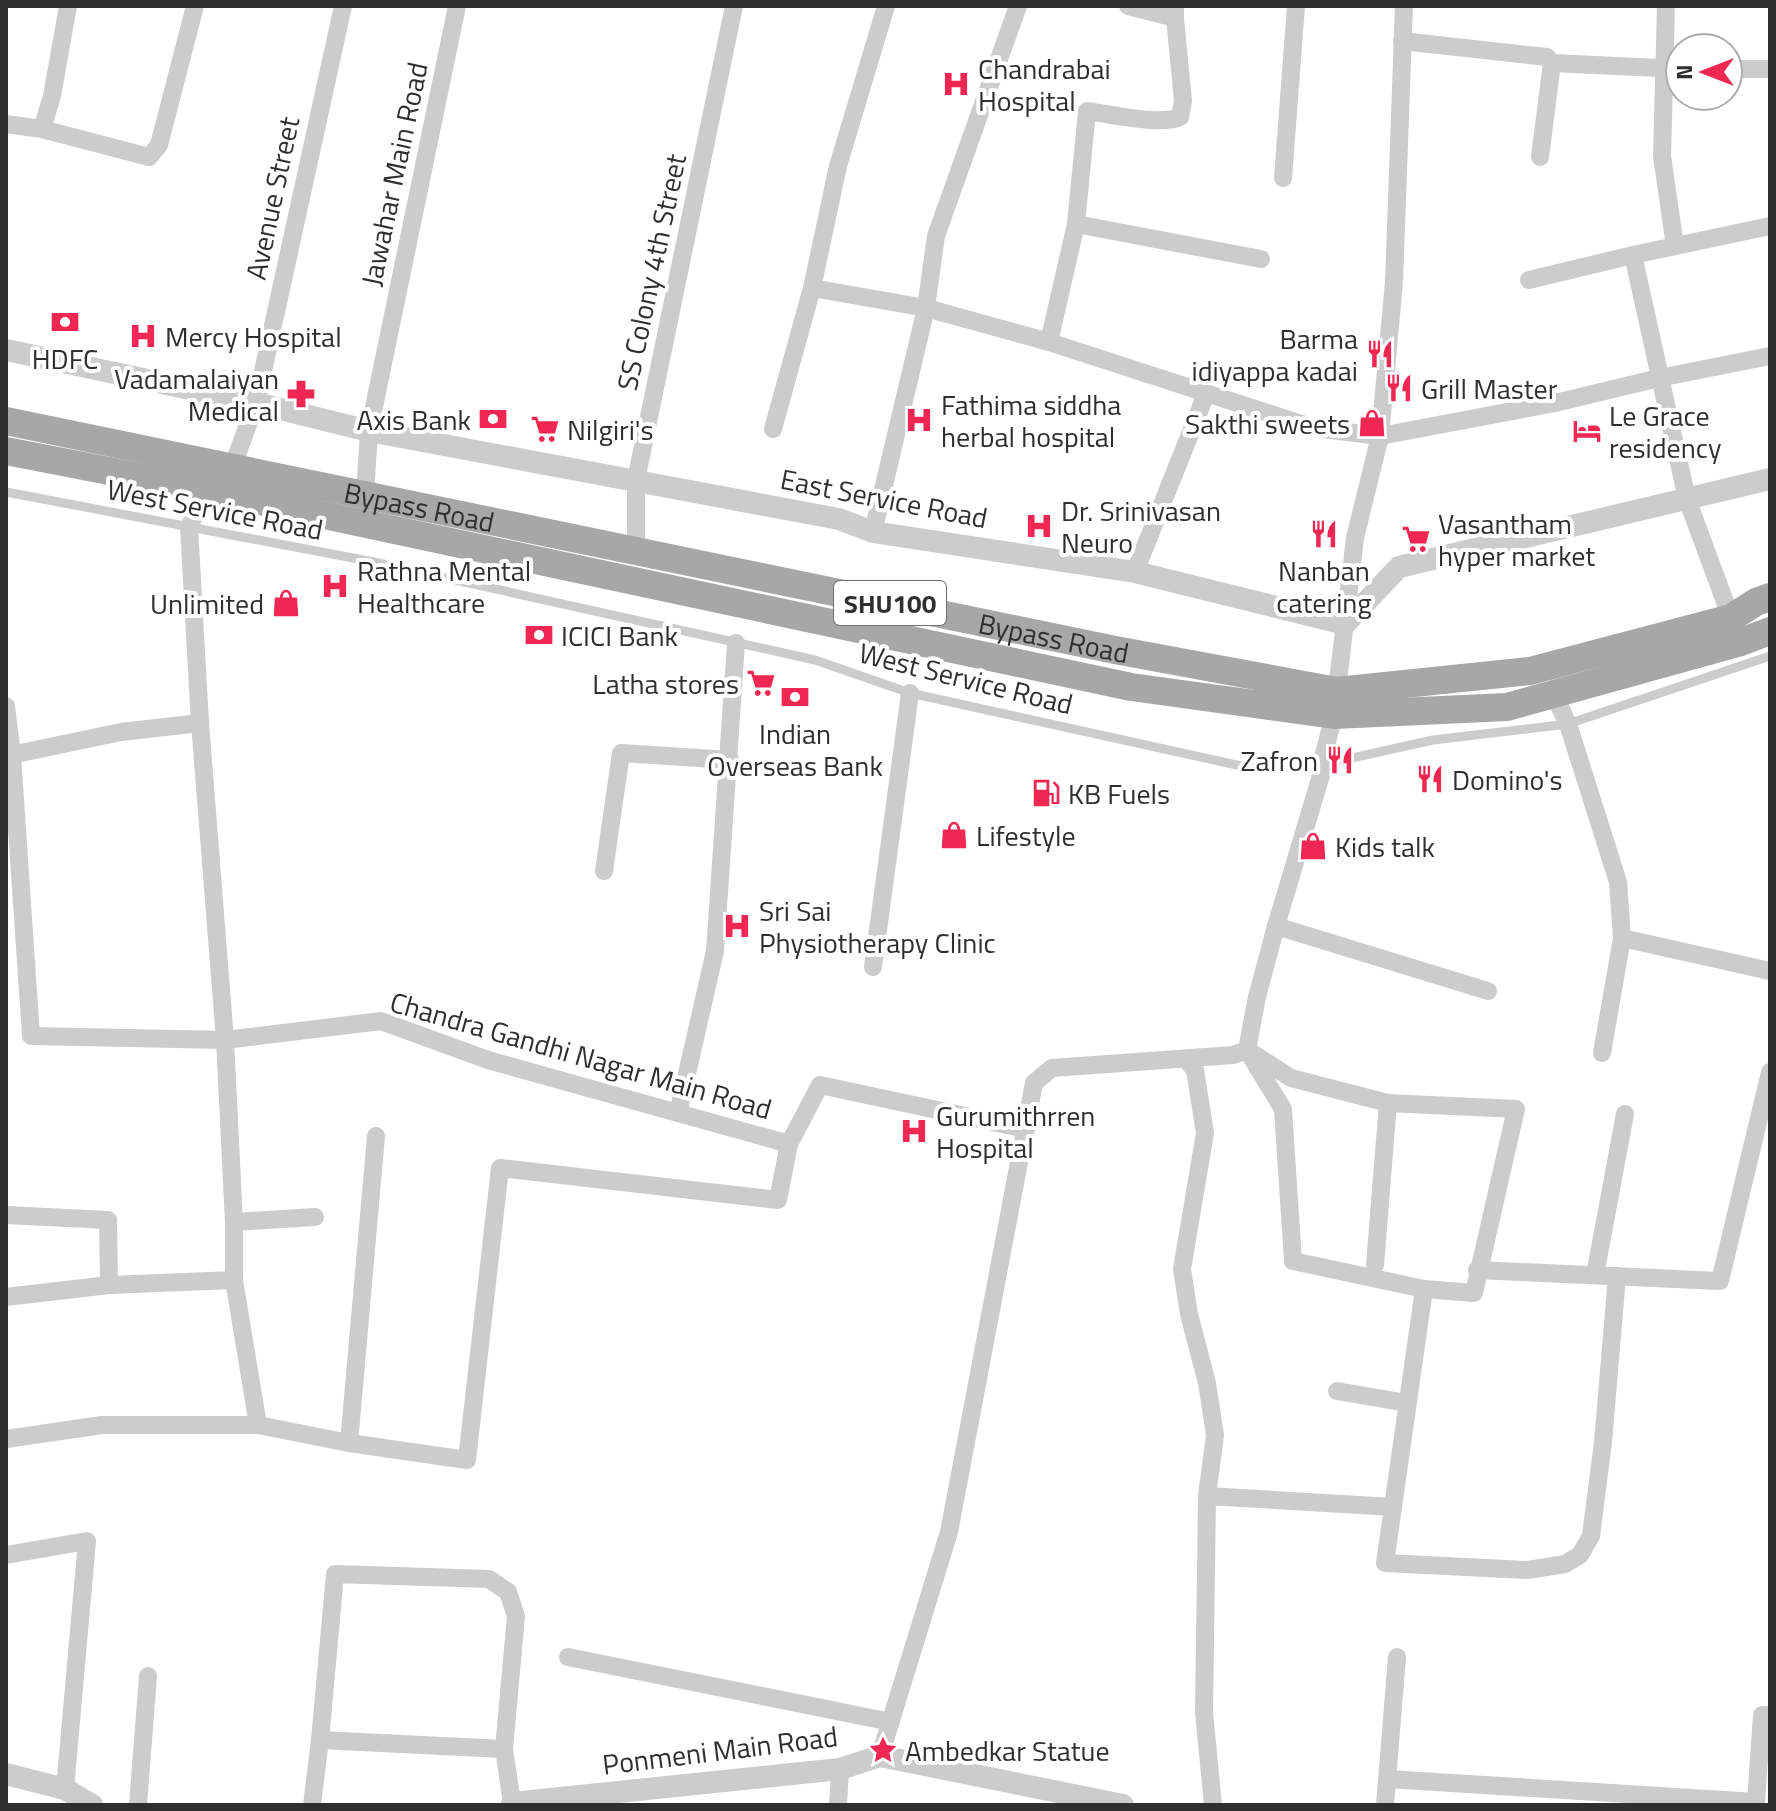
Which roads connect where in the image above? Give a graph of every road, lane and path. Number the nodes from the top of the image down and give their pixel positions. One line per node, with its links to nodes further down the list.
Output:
1 (68, 6): 21 (street)
2 (195, 6): 21 (street)
3 (343, 6): 37 (street, Avenue Street)
4 (457, 6): 40 (street, Jawahar Main Road)
5 (734, 6): 45 (street, SS Colony 4th Street)
6 (886, 6): 30 (street)
7 (1018, 6): 31 (street)
8 (1128, 6): 12 (street)
9 (1296, 6): 23 (street)
10 (1404, 6): 14 (street)
11 (1666, 6): 13 (street)
12 (1175, 12): 24 (street)
13 (1669, 32)
14 (1402, 41): 15 (street); 41 (street)
15 (1552, 63): 16 (street); 22 (street)
16 (1664, 69)
17 (1744, 69): 18 (street)
18 (1770, 69)
19 (1668, 112): 26 (street)
20 (6, 124): 21 (street)
21 (42, 129)
22 (1540, 157)
23 (1283, 178)
24 (1076, 224): 28 (street); 32 (street)
25 (1770, 226): 26 (street)
26 (1675, 246): 27 (street)
27 (1633, 255): 29 (street); 35 (street)
28 (1261, 259)
29 (1529, 280)
30 (812, 288): 31 (street); 39 (street)
31 (926, 308): 32 (street); 51 (street)
32 (1049, 342): 36 (street)
33 (6, 350): 37 (street, East Service Road)
34 (1770, 356): 35 (street)
35 (1659, 378): 41 (street); 49 (street)
36 (1206, 394): 41 (street); 53 (street)
37 (256, 403): 40 (street, East Service Road); 43 (street, Avenue Street)
38 (6, 421): 43 (main road, Bypass Road / SHU100)
39 (773, 429)
40 (369, 431): 45 (street, East Service Road); 48 (street, Jawahar Main Road)
41 (1380, 436): 55 (street)
42 (6, 451): 46 (main road, Bypass Road / SHU100)
43 (232, 468): 46 (street, Avenue Street); 48 (main road, Bypass Road / SHU100)
44 (1770, 479): 49 (street)
45 (636, 480): 51 (street, East Service Road); 52 (street, SS Colony 4th Street)
46 (207, 490): 50 (street, Avenue Street); 62 (main road, Bypass Road / SHU100)
47 (6, 492): 50 (lane, West Service Road)
48 (365, 495): 52 (main road, Bypass Road / SHU100)
49 (1687, 499): 55 (street); 56 (street)
50 (189, 527): 58 (lane, West Service Road); 64 (street)
51 (873, 532): 53 (street, East Service Road)
52 (636, 550): 62 (main road, Bypass Road / SHU100)
53 (1135, 572): 55 (street, East Service Road)
54 (1770, 597): 56 (main road, Bypass Road / SHU100)
55 (1345, 624): 62 (street)
56 (1736, 630): 57 (main road, Bypass Road / SHU100); 61 (main road, Bypass Road / SHU100); 62 (main road, Bypass Road / SHU100)
57 (1770, 631)
58 (736, 643): 60 (lane, West Service Road); 67 (street)
59 (1770, 656): 65 (lane, West Service Road)
60 (910, 693): 68 (lane, West Service Road); 72 (street)
61 (1554, 695): 62 (main road, Bypass Road / SHU100); 65 (street)
62 (1336, 703): 68 (street)
63 (6, 706): 66 (street)
64 (200, 723): 66 (street); 75 (street)
65 (1568, 724): 68 (lane, West Service Road); 71 (street)
66 (9, 755): 75 (street, Chandra Gandhi Nagar Main Road)
67 (730, 760): 69 (street); 81 (street)
68 (1321, 765): 70 (street)
69 (604, 871)
70 (1276, 926): 74 (street); 76 (street)
71 (1622, 938): 73 (street); 77 (street)
72 (873, 967)
73 (1770, 971)
74 (1488, 991)
75 (225, 1040): 81 (street, Chandra Gandhi Nagar Main Road); 88 (street)
76 (1247, 1050): 78 (street); 80 (street); 95 (street)
77 (1602, 1053)
78 (1186, 1059): 83 (street); 102 (street)
79 (1770, 1072): 92 (street)
80 (1388, 1103): 89 (street); 90 (street)
81 (678, 1113): 85 (street, Chandra Gandhi Nagar Main Road)
82 (1625, 1114): 91 (street)
83 (1026, 1129): 85 (street, Chandra Gandhi Nagar Main Road); 109 (street)
84 (376, 1136): 101 (street)
85 (789, 1144): 101 (street)
86 (6, 1215): 94 (street)
87 (315, 1217): 88 (street)
88 (234, 1222): 93 (street)
89 (1375, 1265)
90 (1477, 1270): 91 (street); 95 (street)
91 (1595, 1275): 92 (street)
92 (1617, 1276): 103 (street)
93 (234, 1280): 94 (street); 99 (street)
94 (109, 1285): 96 (street)
95 (1424, 1289): 98 (street)
96 (6, 1297)
97 (1337, 1391): 98 (street)
98 (1407, 1403): 103 (street)
99 (258, 1425): 100 (street); 101 (street)
100 (6, 1439)
101 (349, 1443)
102 (1207, 1496): 103 (street); 123 (street)
103 (1393, 1507)
104 (6, 1555): 116 (street)
105 (568, 1657): 109 (street)
106 (1397, 1657): 115 (street)
107 (148, 1676): 119 (street)
108 (1770, 1715): 115 (street)
109 (891, 1722): 112 (street)
110 (320, 1740): 111 (street); 111 (street); 120 (street)
111 (504, 1749): 117 (street)
112 (880, 1756): 113 (street, Ponmeni Main Road); 122 (street, Ponmeni Main Road)
113 (840, 1769): 117 (street, Ponmeni Main Road); 121 (street)
114 (6, 1774): 116 (street)
115 (1388, 1779): 124 (street)
116 (65, 1789): 118 (street)
117 (512, 1804)
118 (92, 1805)
119 (138, 1805)
120 (312, 1805)
121 (838, 1805)
122 (1123, 1805)
123 (1213, 1805)
124 (1385, 1805)

